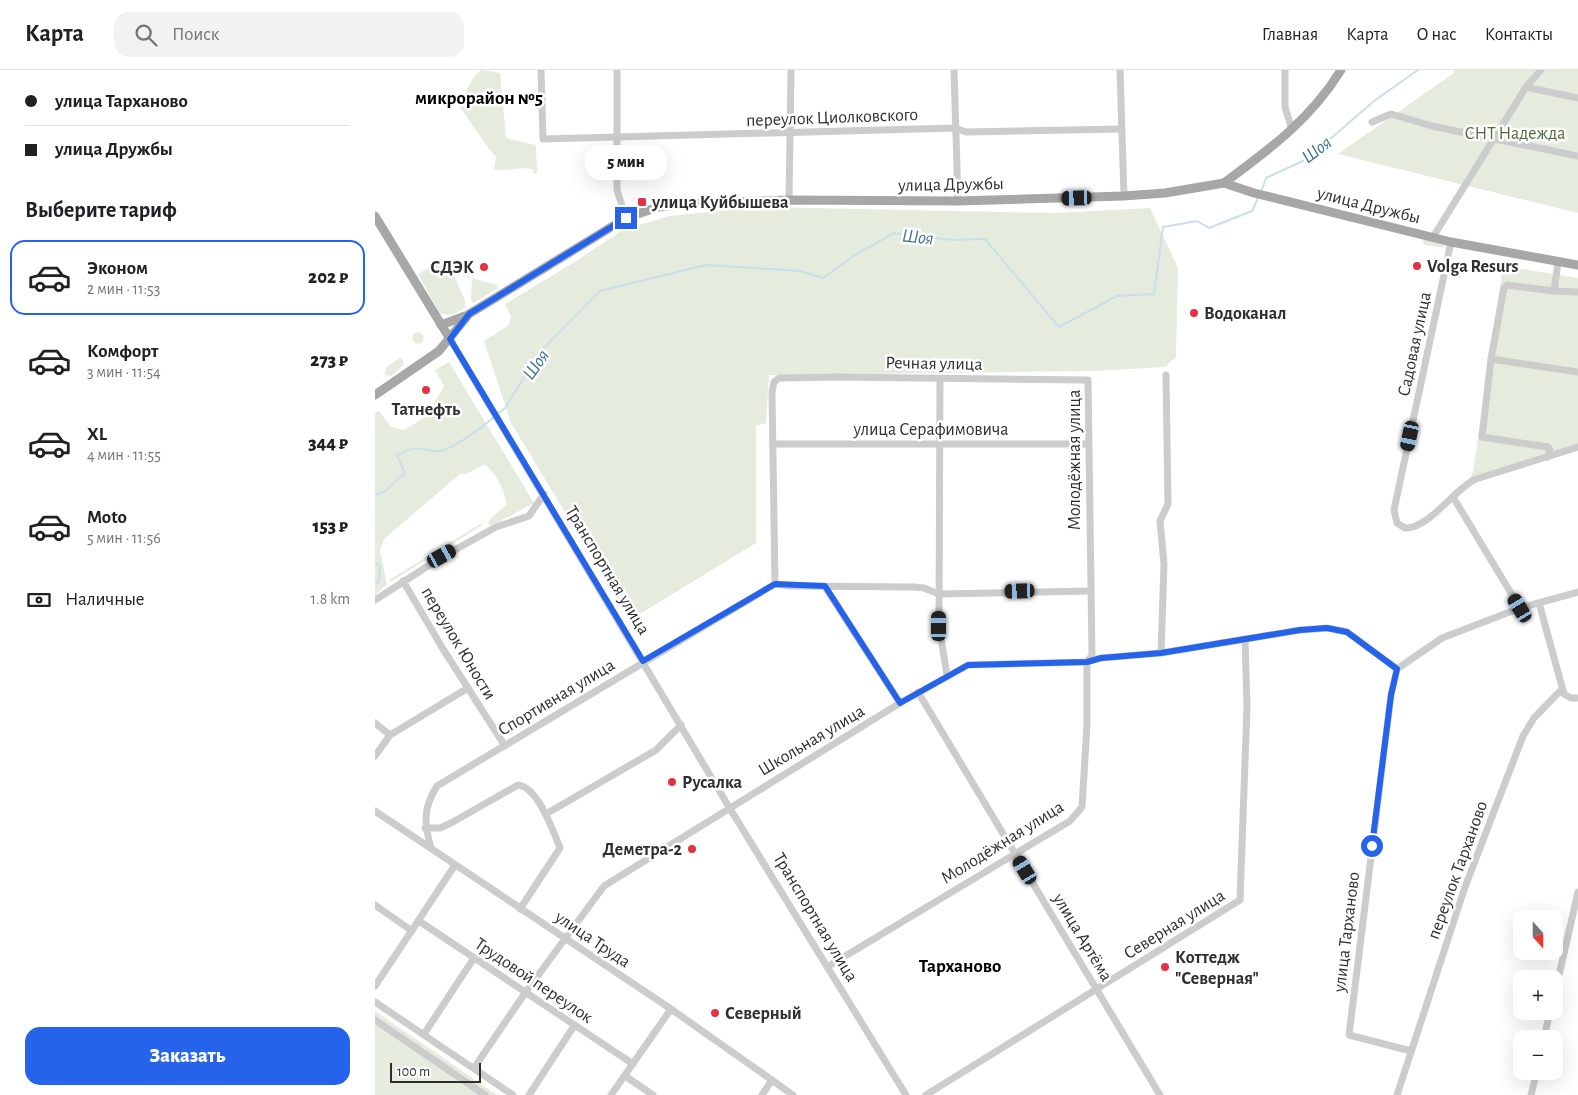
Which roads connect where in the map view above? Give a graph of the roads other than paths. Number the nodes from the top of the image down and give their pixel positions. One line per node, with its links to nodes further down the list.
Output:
1 (541, 70): 16 (street, переулок Циолковского)
2 (617, 70): 16 (street)
3 (791, 70): 15 (street)
4 (954, 70): 12 (street)
5 (1120, 70): 13 (street)
6 (1285, 70): 14 (street)
7 (1341, 70): 14 (main road)
8 (1541, 70): 9 (street)
9 (1526, 87): 10 (street); 17 (street)
10 (1578, 98)
11 (1372, 122): 17 (street)
12 (955, 128): 13 (street, переулок Циолковского); 15 (street, переулок Циолковского); 22 (street)
13 (1121, 129): 20 (street)
14 (1292, 130): 19 (main road)
15 (791, 134): 16 (street, переулок Циолковского); 21 (street)
16 (617, 136): 24 (street)
17 (1493, 140): 18 (street); 25 (street)
18 (1578, 156)
19 (1224, 183): 20 (main road, улица Дружбы); 25 (main road, улица Дружбы)
20 (1124, 196): 22 (main road, улица Дружбы)
21 (789, 200): 22 (main road, улица Дружбы); 24 (main road, улица Дружбы)
22 (958, 201)
23 (375, 216): 32 (main road, Транспортная улица)
24 (626, 218): 31 (main road, улица Дружбы)
25 (1433, 237): 26 (main road, улица Дружбы)
26 (1451, 242): 27 (main road, улица Дружбы); 46 (street, Садовая улица)
27 (1557, 262): 28 (main road, улица Дружбы); 29 (street)
28 (1578, 265)
29 (1554, 291): 30 (street); 34 (street)
30 (1578, 292)
31 (469, 314): 32 (main road); 33 (main road, улица Дружбы)
32 (441, 324): 33 (main road, Транспортная улица)
33 (450, 339): 39 (main road, улица Дружбы); 45 (street, Транспортная улица)
34 (1491, 359): 35 (street); 44 (street)
35 (1578, 372)
36 (1166, 375): 57 (street)
37 (939, 378): 38 (street, Речная улица); 40 (street, Речная улица); 41 (street)
38 (1088, 380): 42 (street, Молодёжная улица)
39 (375, 395)
40 (773, 444): 41 (street, улица Серафимовича); 48 (street)
41 (940, 444): 42 (street, улица Серафимовича); 52 (street)
42 (1088, 444): 50 (street, Молодёжная улица)
43 (1578, 447): 44 (street)
44 (1548, 457): 46 (street)
45 (544, 494): 47 (street); 58 (street, Транспортная улица)
46 (1453, 498): 55 (street)
47 (403, 581): 53 (street); 62 (street, переулок Юности)
48 (775, 584): 49 (street); 58 (street, Спортивная улица)
49 (825, 586): 52 (street); 66 (street)
50 (1091, 592): 52 (street); 59 (street, Молодёжная улица)
51 (1578, 592): 54 (street)
52 (939, 594): 61 (street)
53 (375, 600)
54 (1539, 603): 55 (street); 63 (street)
55 (1520, 608): 60 (street)
56 (1245, 639): 57 (street, Школьная улица); 60 (street, Школьная улица); 89 (street, Северная улица)
57 (1161, 653): 59 (street, Школьная улица)
58 (643, 661): 68 (street, Транспортная улица); 70 (street, Спортивная улица)
59 (1087, 662): 61 (street, Школьная улица); 77 (street, Молодёжная улица)
60 (1397, 669): 96 (street, улица Тарханово)
61 (947, 675): 64 (street, Школьная улица)
62 (468, 688): 69 (street); 70 (street, переулок Юности)
63 (1562, 689): 65 (street); 96 (street, переулок Тарханово)
64 (918, 692): 66 (street, Школьная улица); 77 (street, улица Артёма)
65 (1578, 698)
66 (900, 703): 72 (street, Школьная улица)
67 (375, 723): 69 (street)
68 (681, 725): 72 (street, Транспортная улица); 74 (street)
69 (390, 735): 71 (street)
70 (505, 746): 75 (street, Спортивная улица)
71 (375, 756)
72 (729, 807): 84 (street, Школьная улица); 86 (street, Транспортная улица)
73 (375, 811): 76 (street, улица Труда)
74 (546, 814): 75 (street); 81 (street)
75 (425, 828): 76 (street, Спортивная улица)
76 (431, 848): 78 (street, улица Труда)
77 (1015, 853): 86 (street, Молодёжная улица); 89 (street, улица Артёма)
78 (455, 864): 81 (street, улица Труда); 82 (street)
79 (1578, 892): 87 (street)
80 (375, 905): 83 (street)
81 (520, 909): 84 (street, улица Труда)
82 (419, 921): 83 (street); 85 (street, Трудовой переулок)
83 (413, 931): 88 (street)
84 (565, 939): 90 (street, Школьная улица); 92 (street, улица Труда)
85 (474, 958): 90 (street, Трудовой переулок); 95 (street)
86 (827, 967): 109 (street, Транспортная улица)
87 (1560, 970)
88 (375, 986)
89 (1097, 990): 110 (street, Северная улица); 111 (street, улица Артёма)
90 (525, 993): 94 (street, Трудовой переулок); 98 (street, Школьная улица)
91 (375, 1002): 95 (street)
92 (671, 1009): 97 (street); 100 (street, улица Труда)
93 (375, 1020): 102 (street)
94 (574, 1026): 97 (street, Трудовой переулок); 104 (street)
95 (424, 1034): 98 (street)
96 (1411, 1051): 112 (street, переулок Тарханово)
97 (633, 1064): 99 (street)
98 (474, 1068): 103 (street)
99 (625, 1076): 105 (street); 106 (street)
100 (772, 1080): 107 (street); 108 (street, улица Труда)
101 (1535, 1080): 113 (street)
102 (485, 1095)
103 (513, 1095)
104 (529, 1095)
105 (611, 1095)
106 (653, 1095)
107 (762, 1095)
108 (793, 1095)
109 (905, 1095)
110 (926, 1095)
111 (1160, 1095)
112 (1397, 1095)
113 (1531, 1095)

